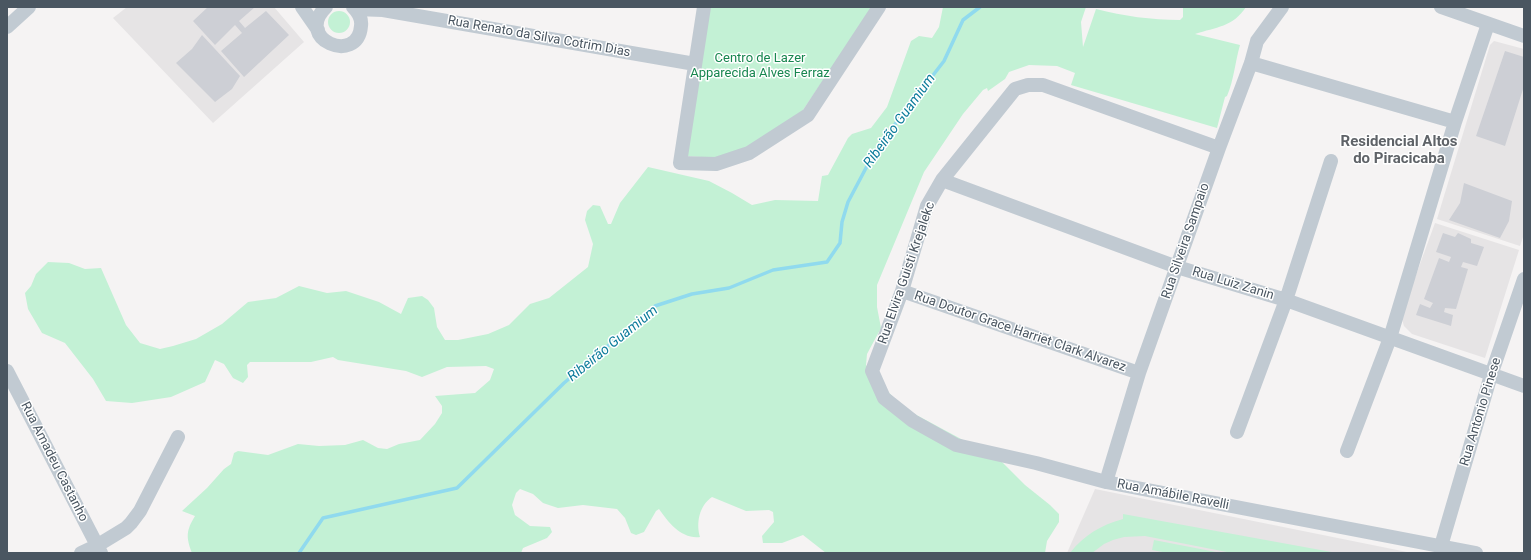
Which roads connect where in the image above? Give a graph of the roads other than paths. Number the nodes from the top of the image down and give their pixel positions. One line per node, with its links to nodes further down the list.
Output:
1 (29, 7): 12 (street)
2 (302, 7): 13 (street)
3 (326, 7): 13 (street)
4 (704, 7): 16 (street)
5 (879, 7): 16 (street)
6 (1282, 7): 15 (street, Rua Silveira Sampaio)
7 (1441, 7): 10 (street)
8 (354, 8): 9 (street, Rua Renato da Silva Cotrim Dias); 11 (street)
9 (383, 10): 11 (street); 16 (street, Rua Renato da Silva Cotrim Dias)
10 (1488, 24): 14 (street); 17 (street)
11 (361, 26): 13 (street)
12 (7, 27)
13 (318, 30)
14 (1524, 36)
15 (1251, 63): 17 (street); 18 (street, Rua Silveira Sampaio)
16 (696, 64)
17 (1455, 122): 25 (street)
18 (1218, 148): 20 (street, Rua Elvira Guisti Krejalekc); 21 (street, Rua Silveira Sampaio)
19 (1331, 161): 24 (street)
20 (942, 180): 21 (street, Rua Luiz Zanin); 23 (street, Rua Elvira Guisti Krejalekc)
21 (1177, 267): 24 (street, Rua Luiz Zanin); 27 (street, Rua Silveira Sampaio)
22 (1524, 279): 28 (street, Rua Antonio Pinese)
23 (902, 291): 27 (street, Rua Doutor Grace Harriet Clark Alvarez); 30 (street, Rua Elvira Guisti Krejalekc)
24 (1286, 300): 25 (street, Rua Luiz Zanin); 31 (street)
25 (1390, 338): 28 (street, Rua Luiz Zanin); 33 (street)
26 (7, 371): 36 (street, Rua Amadeu Castanho)
27 (1139, 373): 34 (street, Rua Silveira Sampaio)
28 (1491, 375): 29 (street, Rua Luiz Zanin); 35 (street, Rua Antonio Pinese)
29 (1524, 386)
30 (884, 398): 34 (street, Rua Amábile Ravelli)
31 (1237, 432)
32 (178, 437): 36 (street)
33 (1347, 451)
34 (1106, 482): 35 (street, Rua Amábile Ravelli)
35 (1440, 546): 38 (street, Rua Amábile Ravelli)
36 (99, 549): 37 (street)
37 (81, 553)
38 (1476, 553)

